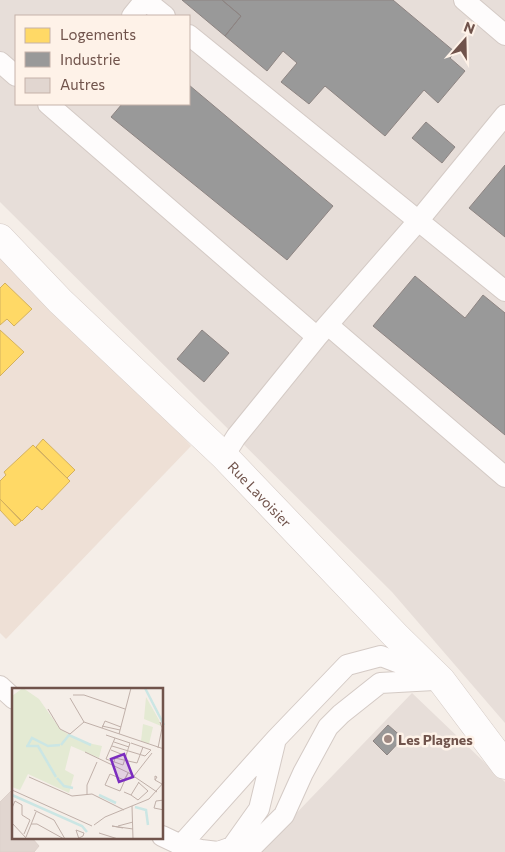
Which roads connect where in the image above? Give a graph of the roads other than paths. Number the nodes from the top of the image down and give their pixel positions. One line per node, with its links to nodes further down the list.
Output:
1 (464, 0): 4 (lane)
2 (133, 15): 3 (lane)
3 (164, 15)
4 (505, 35)
5 (190, 36): 10 (lane)
6 (0, 62): 7 (lane)
7 (15, 75)
8 (56, 106): 13 (lane)
9 (505, 115): 10 (lane)
10 (419, 220): 12 (lane); 13 (lane)
11 (0, 238): 14 (street, Rue Lavoisier)
12 (505, 291)
13 (322, 331): 14 (lane); 15 (lane)
14 (224, 456): 16 (street, Rue Lavoisier)
15 (505, 477)
16 (441, 680): 19 (lane); 20 (street, Rue Lavoisier); 23 (lane)
17 (0, 686): 18 (lane)
18 (12, 697)
19 (276, 739): 22 (lane); 22 (lane)
20 (505, 765)
21 (164, 837): 22 (lane)
22 (181, 845)
23 (247, 852)

